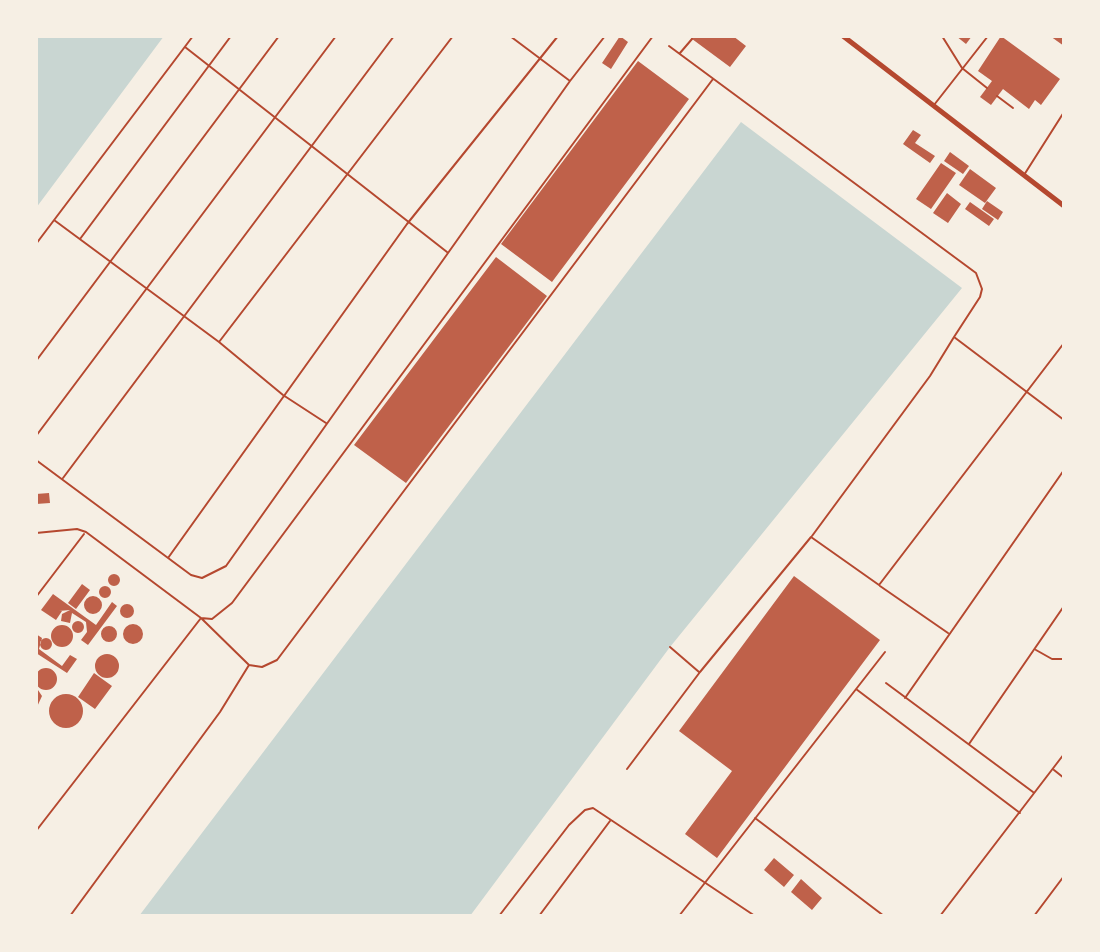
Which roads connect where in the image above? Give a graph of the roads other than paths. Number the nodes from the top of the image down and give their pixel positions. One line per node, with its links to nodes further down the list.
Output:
1 (193, 36): 16 (lane)
2 (231, 36): 19 (lane)
3 (279, 36): 24 (lane)
4 (336, 36): 29 (lane)
5 (394, 36): 30 (lane)
6 (453, 36): 31 (lane)
7 (510, 36): 18 (lane)
8 (558, 36): 18 (lane)
9 (605, 36): 22 (lane)
10 (653, 36): 61 (lane)
11 (843, 36): 26 (street)
12 (942, 36): 20 (lane)
13 (988, 36): 20 (lane)
14 (692, 39): 17 (lane)
15 (669, 46): 17 (lane)
16 (185, 47): 19 (lane); 34 (lane)
17 (679, 54): 21 (lane)
18 (541, 58): 22 (lane); 35 (lane)
19 (208, 67): 24 (lane); 36 (lane)
20 (962, 68): 23 (lane); 26 (lane)
21 (713, 79): 42 (lane); 67 (lane)
22 (570, 81): 38 (lane)
23 (987, 88)
24 (239, 92): 29 (lane); 39 (lane)
25 (997, 96): 27 (lane)
26 (933, 107): 32 (street)
27 (1013, 108)
28 (1064, 112): 32 (lane)
29 (274, 120): 30 (lane); 40 (lane)
30 (312, 148): 31 (lane); 41 (lane)
31 (347, 174): 35 (lane); 43 (lane)
32 (1024, 176): 33 (street)
33 (1064, 206)
34 (54, 220): 36 (lane); 37 (lane)
35 (407, 224): 38 (lane); 47 (lane)
36 (80, 239): 39 (lane)
37 (36, 244)
38 (448, 253): 49 (lane)
39 (110, 260): 40 (lane); 45 (lane)
40 (145, 288): 41 (lane); 50 (lane)
41 (183, 315): 43 (lane); 53 (lane)
42 (954, 337): 46 (lane); 56 (lane)
43 (219, 342): 47 (lane)
44 (1064, 343): 46 (lane)
45 (36, 361)
46 (1025, 392): 48 (lane); 58 (lane)
47 (283, 395): 49 (lane); 57 (lane)
48 (1064, 420)
49 (327, 424): 57 (lane)
50 (36, 436)
51 (36, 460): 53 (lane)
52 (1064, 470): 62 (lane)
53 (62, 479): 57 (lane)
54 (86, 532): 55 (lane); 59 (lane); 61 (lane)
55 (36, 533)
56 (811, 537): 58 (lane); 68 (lane)
57 (168, 559)
58 (879, 585): 62 (lane)
59 (36, 597)
60 (1064, 606): 64 (lane)
61 (201, 618): 67 (lane); 81 (lane)
62 (950, 634): 71 (lane)
63 (670, 647): 68 (lane)
64 (1034, 649): 66 (lane); 72 (lane)
65 (885, 652): 70 (lane)
66 (1064, 659)
67 (249, 665): 84 (lane)
68 (700, 672): 74 (lane)
69 (886, 683): 71 (lane)
70 (855, 688): 78 (lane); 79 (lane)
71 (905, 698): 72 (lane)
72 (969, 745): 77 (lane)
73 (1064, 754): 75 (lane)
74 (627, 769)
75 (1053, 769): 76 (lane); 77 (lane)
76 (1064, 778)
77 (1034, 793): 78 (lane)
78 (1020, 813): 90 (lane)
79 (755, 818): 83 (lane); 89 (lane)
80 (612, 819): 83 (lane); 85 (lane); 86 (lane)
81 (36, 831)
82 (1064, 876): 91 (lane)
83 (705, 881): 87 (lane); 88 (lane)
84 (70, 916)
85 (499, 916)
86 (539, 916)
87 (679, 916)
88 (755, 916)
89 (884, 916)
90 (940, 916)
91 (1034, 916)

